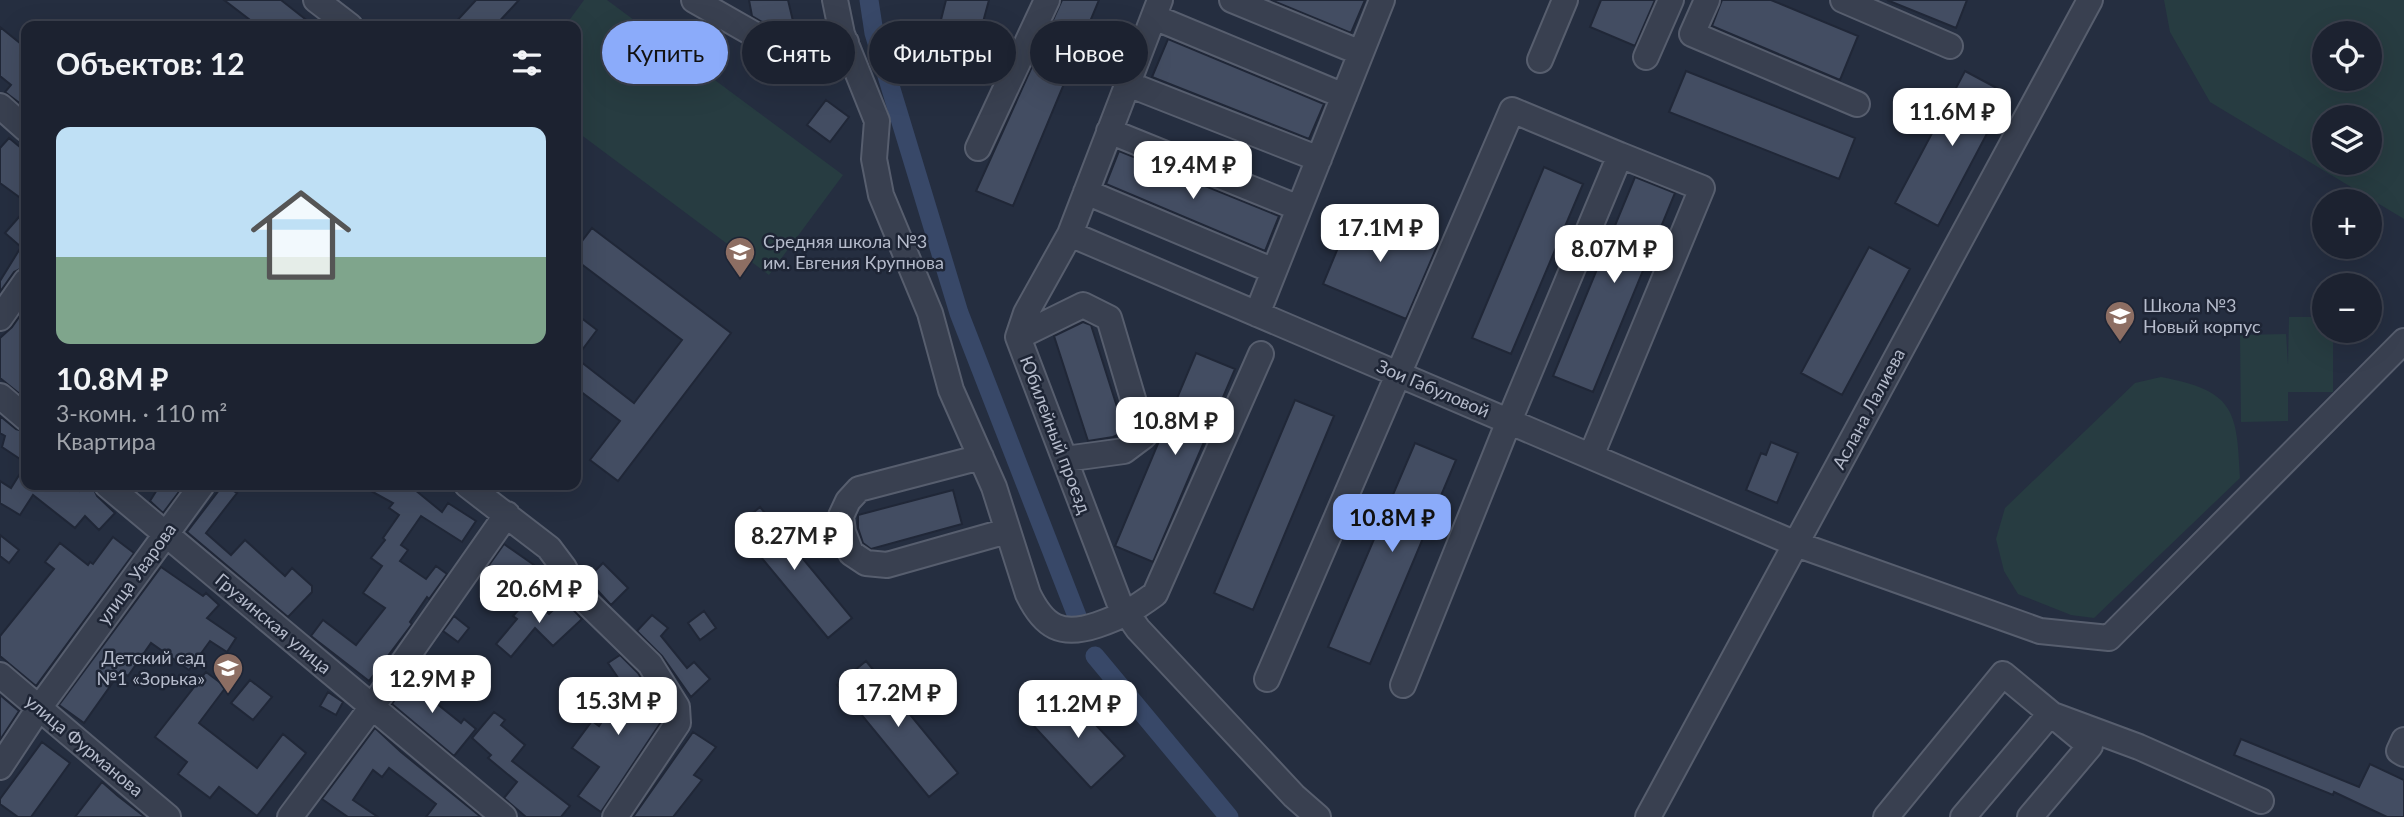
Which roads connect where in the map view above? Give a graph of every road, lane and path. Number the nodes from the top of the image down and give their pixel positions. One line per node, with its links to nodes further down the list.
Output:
1 (316, 0): 13 (street)
2 (694, 0): 15 (street)
3 (835, 0): 14 (street)
4 (1047, 0): 28 (street)
5 (1232, 0): 18 (street)
6 (1382, 0): 18 (street)
7 (1565, 0): 20 (street)
8 (1671, 0): 19 (street)
9 (1707, 0): 24 (street)
10 (1843, 0): 17 (street)
11 (2090, 0): 54 (street, Аслана Лалиева)
12 (1157, 9): 16 (street, Юбилейный проезд); 23 (street)
13 (343, 21)
14 (840, 21)
15 (742, 27)
16 (1148, 32)
17 (1950, 46)
18 (1361, 53): 23 (street)
19 (1646, 57)
20 (1540, 60)
21 (855, 65): 46 (street)
22 (1128, 84): 27 (street, Юбилейный проезд); 30 (street)
23 (1344, 96): 30 (street)
24 (1857, 104)
25 (0, 106): 26 (street)
26 (21, 125)
27 (1109, 131): 31 (street, Юбилейный проезд); 32 (street)
28 (978, 148)
29 (1620, 155): 41 (street); 44 (street); 45 (street)
30 (1319, 159): 32 (street)
31 (1086, 192): 33 (street, Юбилейный проезд); 34 (street)
32 (1299, 208): 34 (street)
33 (1070, 234): 36 (street, Зои Габуловой); 38 (street, Юбилейный проезд)
34 (1274, 271): 36 (street)
35 (21, 288): 37 (street)
36 (1258, 314): 41 (street, Зои Габуловой)
37 (0, 318)
38 (1018, 337): 47 (street, Юбилейный проезд); 47 (street)
39 (2404, 341): 54 (street, Зои Габуловой)
40 (1261, 354): 55 (street)
41 (1397, 374): 44 (street, Зои Габуловой); 57 (street)
42 (0, 396): 43 (street)
43 (21, 414)
44 (1509, 421): 45 (street, Зои Габуловой); 58 (street)
45 (1591, 456): 54 (street, Зои Габуловой)
46 (981, 457): 52 (street); 52 (street)
47 (1065, 459): 55 (street, Юбилейный проезд)
48 (113, 490): 53 (street, Грузинская улица)
49 (198, 490): 53 (street, улица Уварова)
50 (474, 490): 51 (street)
51 (508, 514): 59 (street); 69 (street)
52 (1007, 531): 55 (street)
53 (165, 534): 59 (street, Грузинская улица); 60 (street, улица Уварова)
54 (1796, 544): 71 (street, Аслана Лалиева)
55 (1127, 615): 70 (street, Юбилейный проезд)
56 (0, 675): 60 (street, улица Фурманова)
57 (1267, 679)
58 (1403, 684)
59 (372, 707): 67 (street); 68 (street, Грузинская улица)
60 (39, 708): 64 (street, улица Уварова); 66 (street, улица Фурманова)
61 (2050, 714): 65 (street); 72 (street); 73 (street); 74 (street)
62 (2404, 740): 63 (street)
63 (2404, 754)
64 (0, 767)
65 (2261, 801)
66 (168, 817)
67 (290, 817)
68 (504, 817)
69 (615, 817)
70 (1318, 817)
71 (1648, 817)
72 (1886, 817)
73 (1963, 817)
74 (2030, 817)

